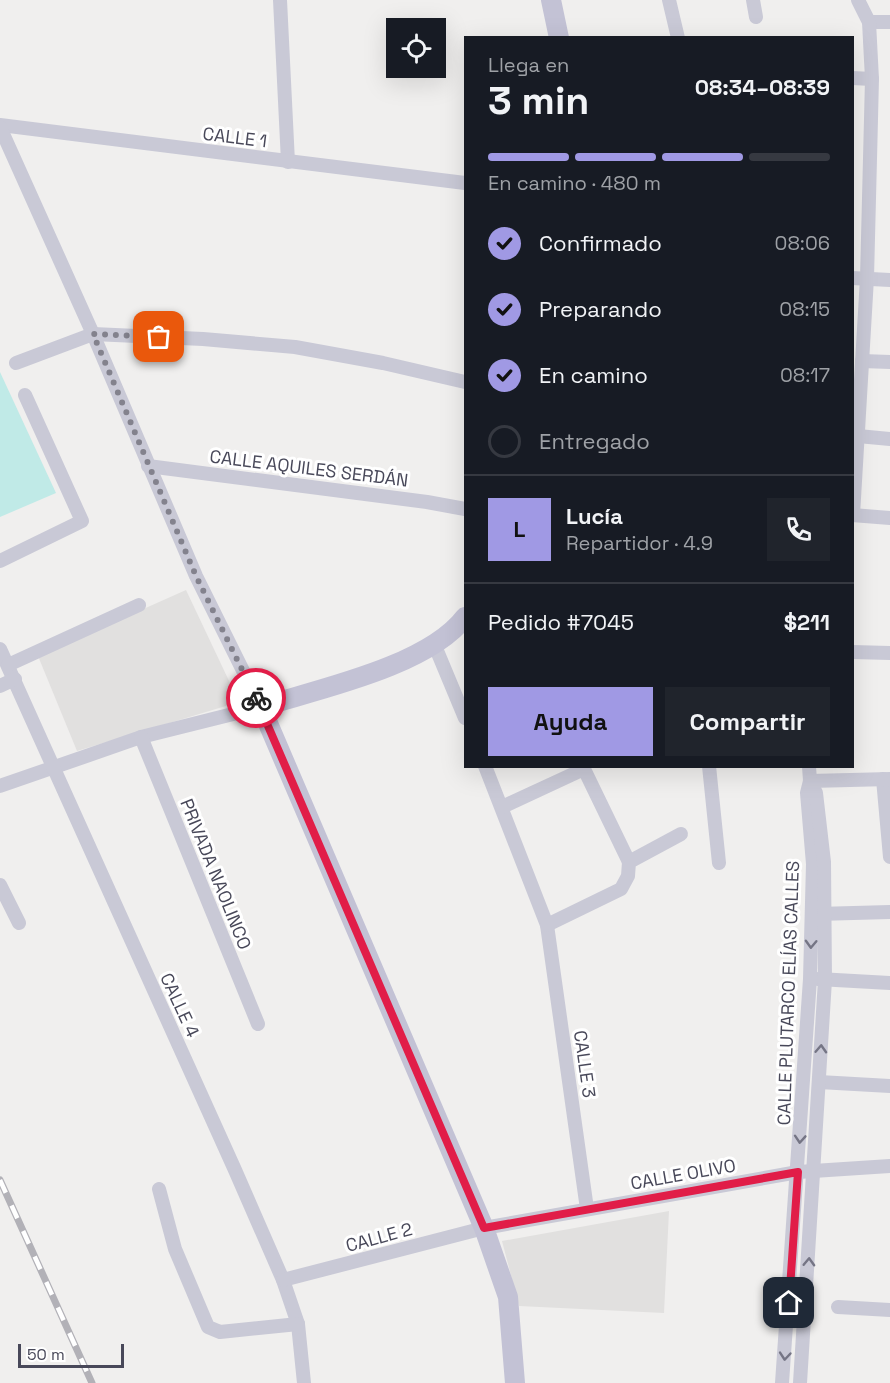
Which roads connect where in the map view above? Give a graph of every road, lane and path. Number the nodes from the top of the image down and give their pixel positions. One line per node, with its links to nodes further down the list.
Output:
1 (280, 0): 14 (street)
2 (551, 0): 9 (main road)
3 (669, 0): 10 (street)
4 (753, 0): 6 (street)
5 (858, 0): 7 (street)
6 (756, 17)
7 (869, 22): 8 (street); 12 (street)
8 (890, 22)
9 (559, 36)
10 (678, 36)
11 (854, 78): 12 (street)
12 (872, 79): 17 (street)
13 (0, 126): 14 (street, CALLE 1); 19 (street)
14 (288, 162): 15 (street, CALLE 1)
15 (464, 183)
16 (854, 278): 17 (street)
17 (867, 278): 18 (street); 20 (street)
18 (890, 280)
19 (93, 334): 22 (street); 23 (street); 27 (street)
20 (862, 361): 21 (street); 25 (street)
21 (890, 362)
22 (16, 363)
23 (464, 382)
24 (25, 395): 32 (street)
25 (858, 436): 26 (street); 28 (street)
26 (890, 439)
27 (148, 466): 29 (street, CALLE AQUILES SERDÁN); 42 (street)
28 (854, 488)
29 (464, 509)
30 (854, 514): 31 (street)
31 (890, 518)
32 (0, 561)
33 (140, 605): 39 (street)
34 (464, 618): 35 (main road)
35 (435, 645): 42 (main road); 43 (street)
36 (0, 649): 39 (street, CALLE 4)
37 (854, 652): 38 (street)
38 (890, 653)
39 (8, 665): 40 (street, CALLE 4)
40 (15, 679): 41 (street); 45 (street, CALLE 4)
41 (0, 686)
42 (261, 707): 44 (street); 72 (main road)
43 (464, 716)
44 (141, 737): 45 (street); 65 (street, PRIVADA NAOLINCO)
45 (52, 767): 51 (street); 73 (street, CALLE 4)
46 (486, 768): 52 (street, CALLE 3)
47 (709, 768): 56 (street)
48 (808, 768): 50 (street, CALLE PLUTARCO ELÍAS CALLES)
49 (887, 779): 50 (street); 54 (street)
50 (810, 781): 59 (street, CALLE PLUTARCO ELÍAS CALLES)
51 (0, 786)
52 (502, 807): 55 (street); 61 (street, CALLE 3)
53 (681, 834): 55 (street)
54 (890, 857)
55 (629, 862): 61 (street)
56 (719, 863)
57 (0, 885): 60 (street)
58 (890, 912): 59 (street)
59 (819, 914): 62 (street, CALLE PLUTARCO ELÍAS CALLES, one-way to 62); 63 (street, CALLE PLUTARCO ELÍAS CALLES)
60 (19, 923)
61 (547, 925): 71 (street, CALLE 3)
62 (810, 979): 63 (street); 69 (street, CALLE PLUTARCO ELÍAS CALLES, one-way to 69)
63 (825, 980): 64 (street); 66 (street, CALLE PLUTARCO ELÍAS CALLES, one-way to 63)
64 (890, 983)
65 (258, 1024)
66 (819, 1082): 67 (street); 69 (street, CALLE PLUTARCO ELÍAS CALLES)
67 (890, 1086)
68 (890, 1166): 69 (street, CALLE OLIVO)
69 (805, 1171): 71 (street, CALLE OLIVO); 74 (street); 75 (street, one-way to 69)
70 (159, 1189): 78 (street)
71 (587, 1209): 72 (street, CALLE OLIVO)
72 (484, 1228): 73 (street, CALLE 2); 80 (main road)
73 (283, 1280): 78 (street, CALLE 4)
74 (789, 1303): 75 (street); 81 (street, one-way to 81)
75 (807, 1303): 82 (street)
76 (838, 1307): 77 (street)
77 (890, 1310)
78 (298, 1324): 79 (street, CALLE 4)
79 (304, 1383)
80 (515, 1383)
81 (782, 1383)
82 (800, 1383)

